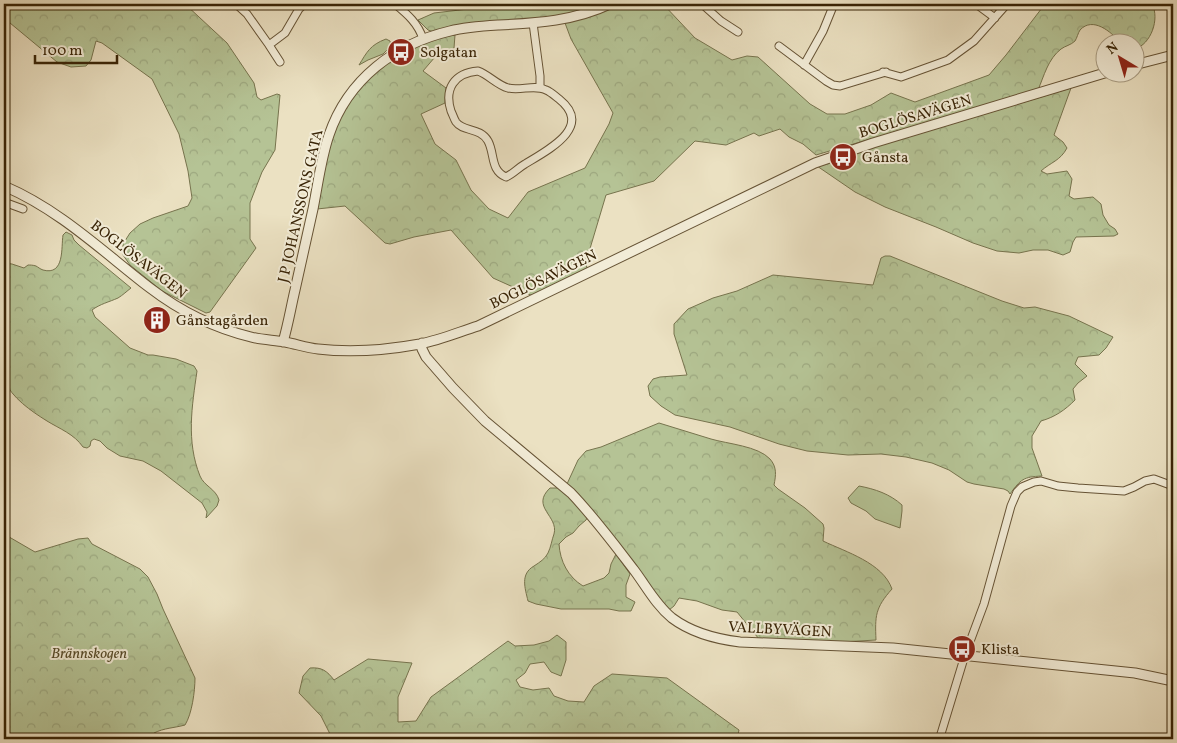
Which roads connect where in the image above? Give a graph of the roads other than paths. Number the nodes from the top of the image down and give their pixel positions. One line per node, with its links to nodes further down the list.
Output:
1 (236, 4): 13 (street)
2 (304, 4): 13 (street)
3 (395, 4): 12 (street)
4 (610, 4): 10 (street, J P JOHANSSONS GATA)
5 (702, 4): 11 (street)
6 (834, 4): 18 (street)
7 (976, 4): 9 (street)
8 (1007, 4): 9 (street)
9 (995, 18): 18 (street)
10 (533, 23): 12 (street, J P JOHANSSONS GATA); 20 (street)
11 (738, 32)
12 (423, 38): 24 (street, J P JOHANSSONS GATA)
13 (269, 45): 16 (street)
14 (779, 46): 18 (street)
15 (1173, 54): 17 (street)
16 (280, 62)
17 (1144, 62)
18 (804, 65)
19 (1094, 76): 25 (street, BOGLÖSAVÄGEN)
20 (540, 87): 20 (street)
21 (4, 186): 24 (street, BOGLÖSAVÄGEN)
22 (4, 202): 23 (street)
23 (23, 209)
24 (283, 342): 25 (street, BOGLÖSAVÄGEN)
25 (422, 343): 27 (street, VALLBYVÄGEN)
26 (1173, 486): 27 (street)
27 (965, 655): 28 (street, VALLBYVÄGEN); 29 (street)
28 (1173, 681)
29 (951, 739)

